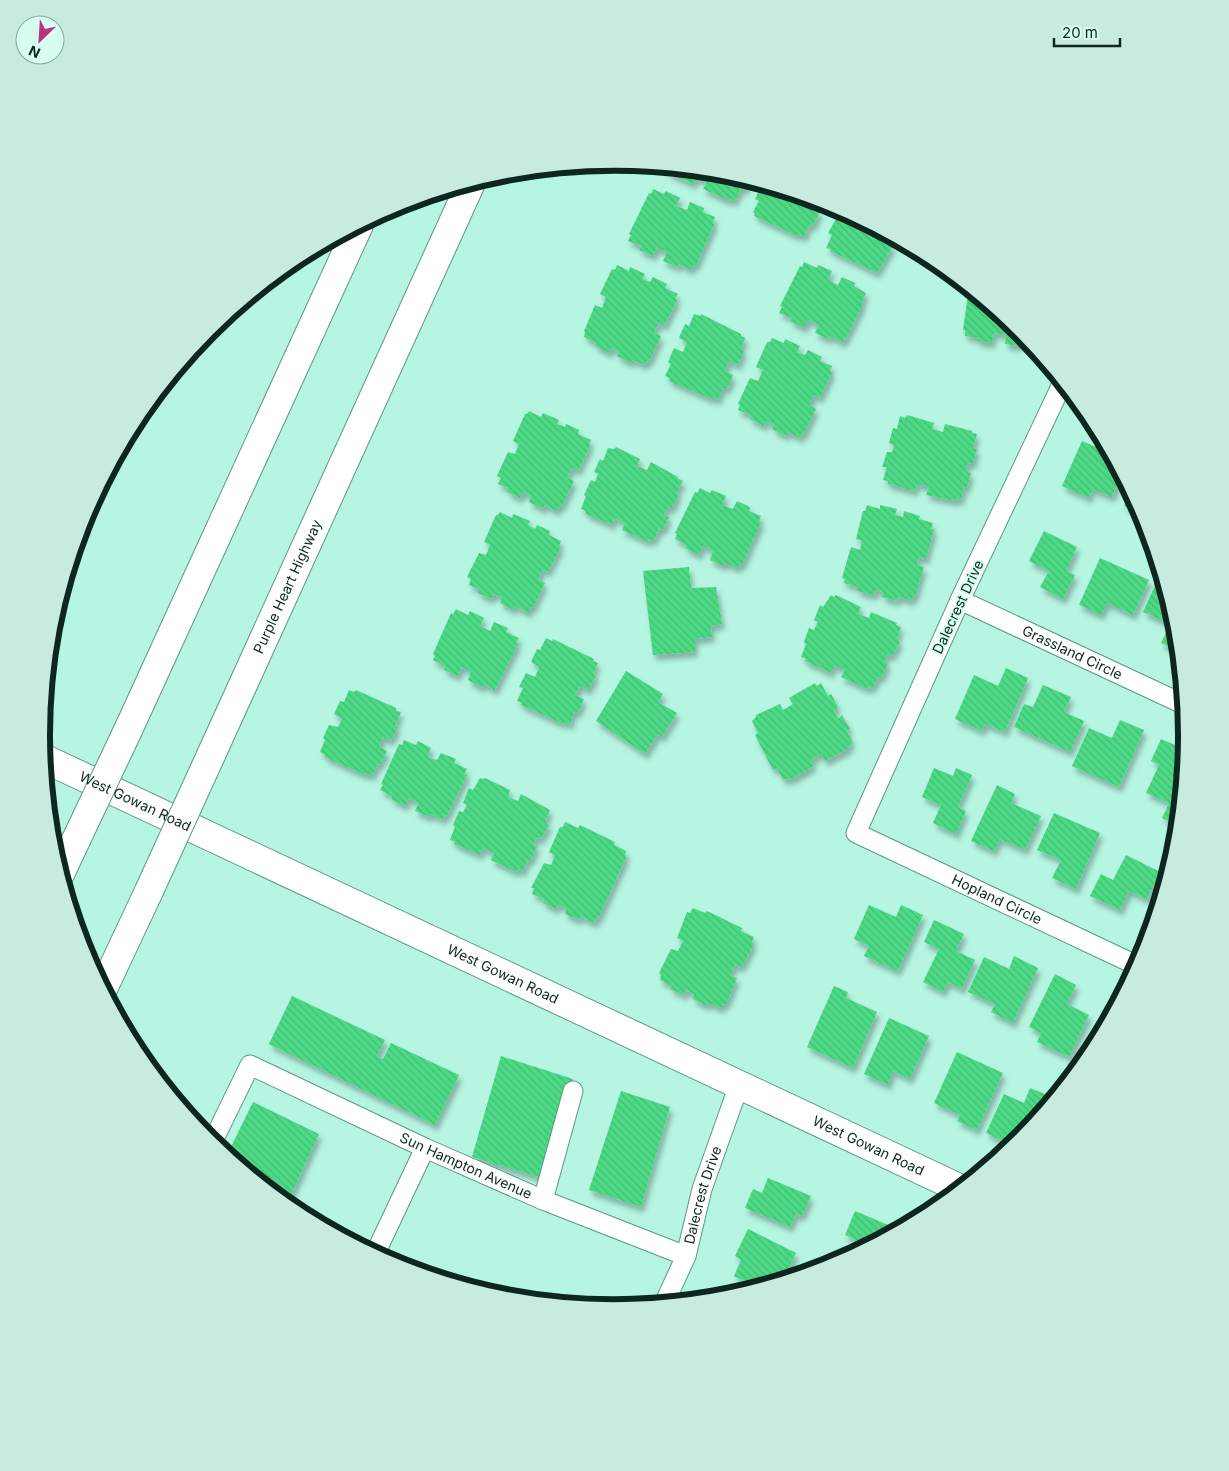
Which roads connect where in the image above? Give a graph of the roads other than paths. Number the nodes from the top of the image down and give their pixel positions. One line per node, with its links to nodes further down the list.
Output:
1 (468, 190): 10 (main road, Purple Heart Highway, bridge)
2 (355, 235): 8 (main road, bridge)
3 (1060, 389): 4 (street, Dalecrest Drive)
4 (960, 600): 5 (street, Grassland Circle); 7 (street, Dalecrest Drive)
5 (1178, 702)
6 (51, 761): 11 (main road, West Gowan Road)
7 (856, 833): 9 (street, Hopland Circle)
8 (65, 864)
9 (1131, 963)
10 (106, 982)
11 (739, 1085): 15 (main road, West Gowan Road); 18 (street, Dalecrest Drive)
12 (573, 1091): 16 (street)
13 (216, 1136): 14 (street, Sun Hampton Avenue)
14 (425, 1148): 16 (street, Sun Hampton Avenue); 17 (street)
15 (954, 1186)
16 (543, 1200): 18 (street, Sun Hampton Avenue)
17 (378, 1248)
18 (686, 1256): 19 (street, Dalecrest Drive)
19 (667, 1297)

